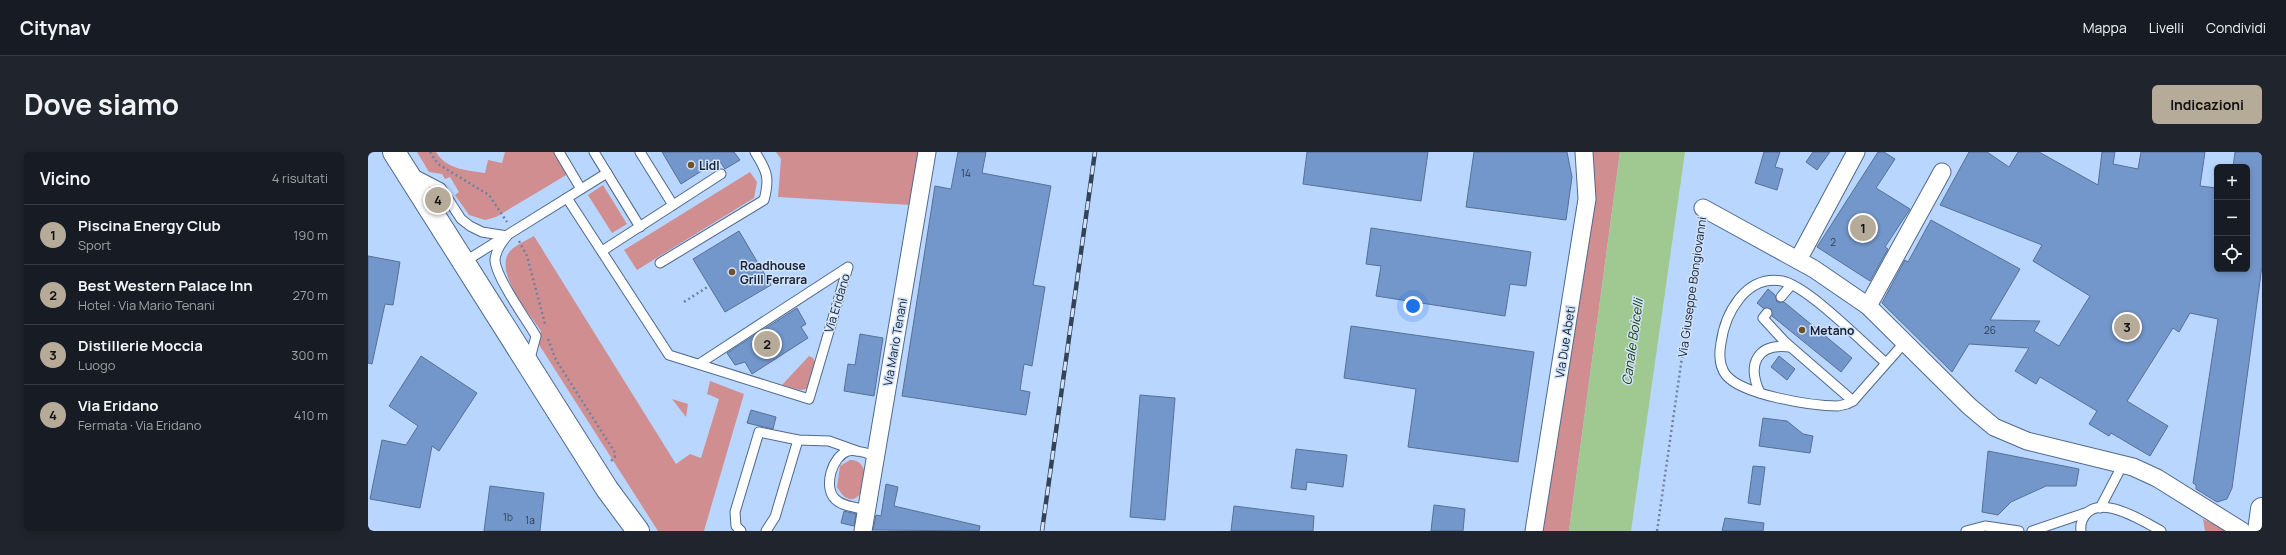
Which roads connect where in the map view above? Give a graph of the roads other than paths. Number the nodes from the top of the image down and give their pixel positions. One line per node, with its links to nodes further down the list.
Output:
1 (559, 152): 12 (lane)
2 (594, 152): 10 (lane)
3 (640, 152): 14 (lane)
4 (755, 152): 21 (lane)
5 (927, 152): 35 (street, Via Mario Tenani)
6 (1584, 152): 47 (street, Via Due Abeti)
7 (1856, 152): 19 (street)
8 (400, 160): 17 (lane); 20 (main road)
9 (1942, 172): 24 (street)
10 (607, 174): 12 (lane); 16 (lane)
11 (721, 174): 14 (lane)
12 (581, 189): 13 (lane)
13 (567, 198): 17 (lane); 18 (lane, Via Eridano)
14 (673, 205): 16 (lane)
15 (1703, 208): 19 (street, Via Giuseppe Bongiovanni)
16 (640, 226): 18 (lane)
17 (513, 231): 20 (lane); 30 (lane)
18 (602, 251): 29 (lane, Via Eridano)
19 (1798, 260): 24 (street, Via Giuseppe Bongiovanni)
20 (464, 263): 30 (main road)
21 (660, 263)
22 (1791, 285): 23 (lane); 28 (lane); 31 (lane)
23 (1781, 297)
24 (1868, 306): 26 (street, Via Giuseppe Bongiovanni)
25 (1767, 313): 27 (lane)
26 (1905, 342): 28 (lane); 36 (street, Via Giuseppe Bongiovanni)
27 (1790, 347): 31 (lane); 32 (lane)
28 (1886, 363): 32 (lane)
29 (699, 364): 29 (lane, Via Eridano)
30 (529, 365): 37 (main road)
31 (1760, 393): 32 (lane)
32 (1853, 400)
33 (798, 440): 34 (lane); 44 (lane); 45 (lane)
34 (857, 451): 35 (lane); 40 (lane)
35 (876, 456): 40 (street, Via Mario Tenani)
36 (2124, 464): 38 (lane); 53 (street, Via Giuseppe Bongiovanni)
37 (606, 489): 42 (main road); 43 (main road)
38 (2100, 508): 41 (lane); 52 (lane)
39 (2262, 509): 54 (main road)
40 (867, 510): 46 (street, Via Mario Tenani)
41 (2088, 512): 50 (lane); 51 (lane)
42 (620, 531)
43 (638, 531)
44 (741, 531)
45 (766, 531)
46 (863, 531)
47 (1534, 531)
48 (1966, 531): 49 (lane)
49 (2019, 531)
50 (2032, 531)
51 (2082, 531)
52 (2161, 531)
53 (2242, 531)
54 (2259, 531)

